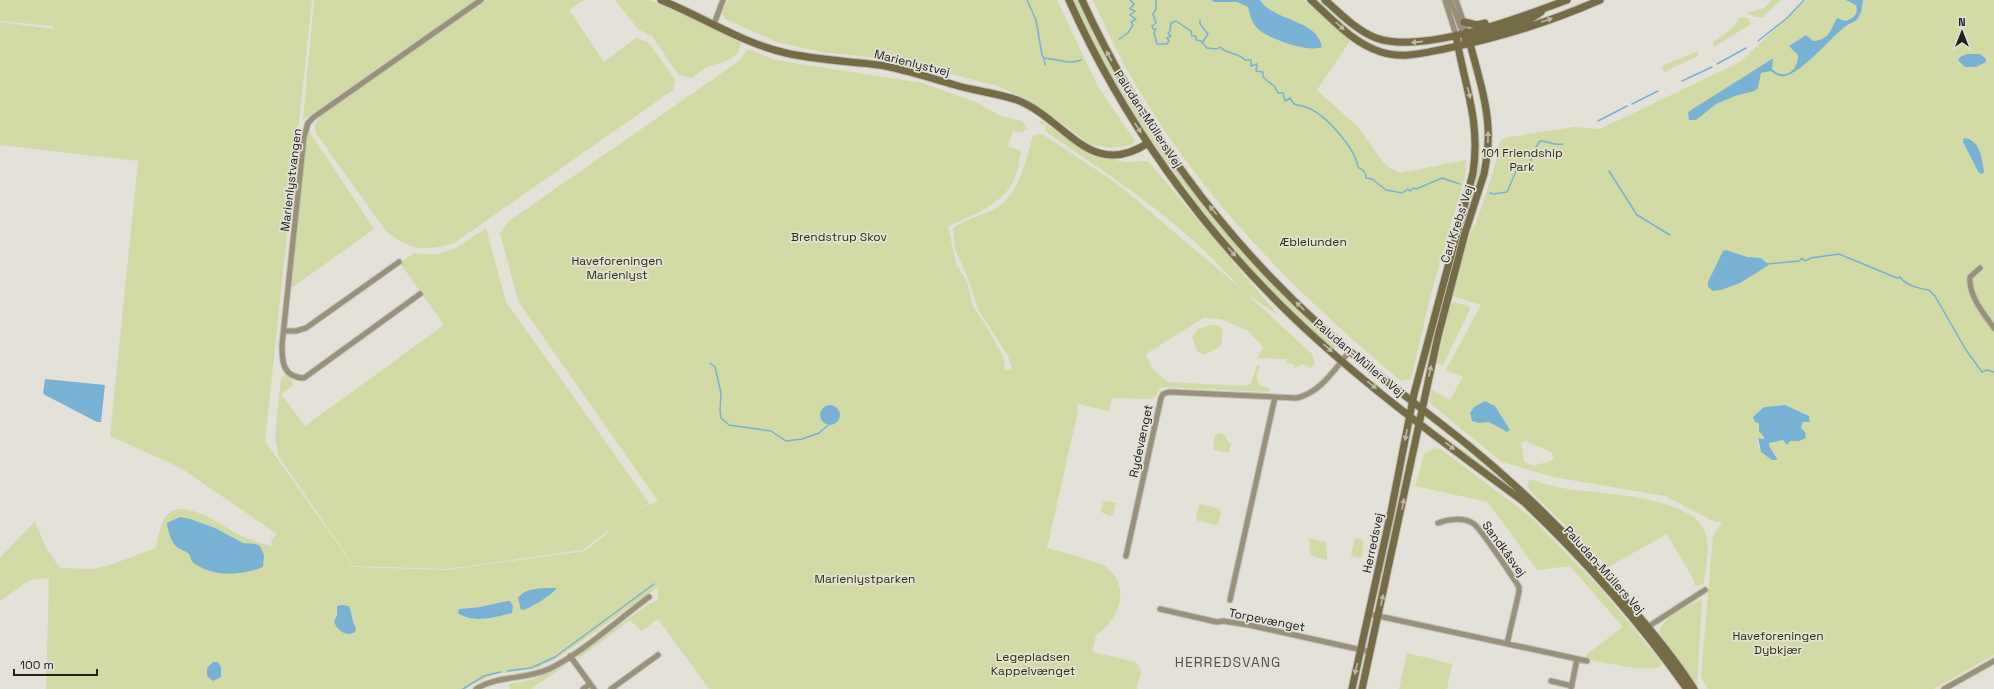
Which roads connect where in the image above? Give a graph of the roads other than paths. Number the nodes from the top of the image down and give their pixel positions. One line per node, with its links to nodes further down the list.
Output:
1 (481, 0): 24 (street, Marienlystvangen)
2 (661, 0): 16 (street, Marienlystvej)
3 (724, 0): 16 (street)
4 (1069, 0): 19 (street, Paludan-Müllers Vej, one-way to 19)
5 (1082, 0): 25 (street, Paludan-Müllers Vej, one-way to 5)
6 (1311, 0): 18 (street, one-way to 18)
7 (1325, 0): 17 (street, one-way to 7)
8 (1445, 0): 17 (street)
9 (1450, 0): 17 (street)
10 (1456, 0): 15 (street)
11 (1567, 0): 13 (street)
12 (1600, 0): 17 (street, one-way to 12)
13 (1549, 7): 14 (street); 17 (street)
14 (1520, 16): 15 (street); 17 (street)
15 (1464, 22): 17 (street)
16 (714, 24): 19 (street, Marienlystvej)
17 (1465, 37): 18 (street); 18 (street, Carl Krebs' Vej); 29 (street, Carl Krebs' Vej, one-way to 17)
18 (1458, 46): 28 (street, Carl Krebs' Vej, one-way to 28)
19 (1148, 143): 26 (street, Paludan-Müllers Vej, one-way to 26)
20 (399, 262): 24 (street)
21 (1980, 268): 23 (street)
22 (420, 294): 24 (street, Marienlystvangen)
23 (1994, 328)
24 (284, 331)
25 (1349, 352): 26 (street, Rydevænget); 28 (street, Paludan-Müllers Vej)
26 (1342, 360): 27 (street, Rydevænget); 30 (street, Paludan-Müllers Vej, one-way to 30)
27 (1275, 397): 33 (street, Rydevænget); 36 (street)
28 (1413, 402): 29 (street, Paludan-Müllers Vej); 30 (street, Herredsvej)
29 (1422, 409): 31 (street, Carl Krebs' Vej); 40 (street, Paludan-Müllers Vej)
30 (1410, 415): 31 (street, Paludan-Müllers Vej); 38 (street, Herredsvej, one-way to 38)
31 (1419, 422): 39 (street, Herredsvej, one-way to 31); 40 (street, Paludan-Müllers Vej, one-way to 40)
32 (1438, 523): 41 (street, Sandkåsvej)
33 (1126, 556)
34 (1705, 590): 40 (street)
35 (649, 597): 45 (street)
36 (1230, 600)
37 (1160, 609): 42 (street, Torpevænget)
38 (1369, 614): 39 (street); 42 (street, Herredsvej)
39 (1379, 616): 41 (street); 43 (street, Herredsvej)
40 (1646, 629): 58 (street, Paludan-Müllers Vej); 59 (street, Paludan-Müllers Vej)
41 (1508, 644): 46 (street)
42 (1361, 650): 43 (street, Torpevænget); 56 (street, Herredsvej, one-way to 56)
43 (1371, 652): 57 (street, Herredsvej)
44 (658, 655): 55 (street)
45 (570, 656): 50 (street); 52 (street)
46 (1577, 659): 48 (street); 51 (street)
47 (1994, 661): 60 (street)
48 (1587, 662)
49 (1551, 681): 51 (street)
50 (590, 684): 53 (street); 54 (street)
51 (1571, 687)
52 (476, 689)
53 (583, 689)
54 (594, 689)
55 (611, 689)
56 (1352, 689)
57 (1362, 689)
58 (1687, 689)
59 (1694, 689)
60 (1944, 689)

